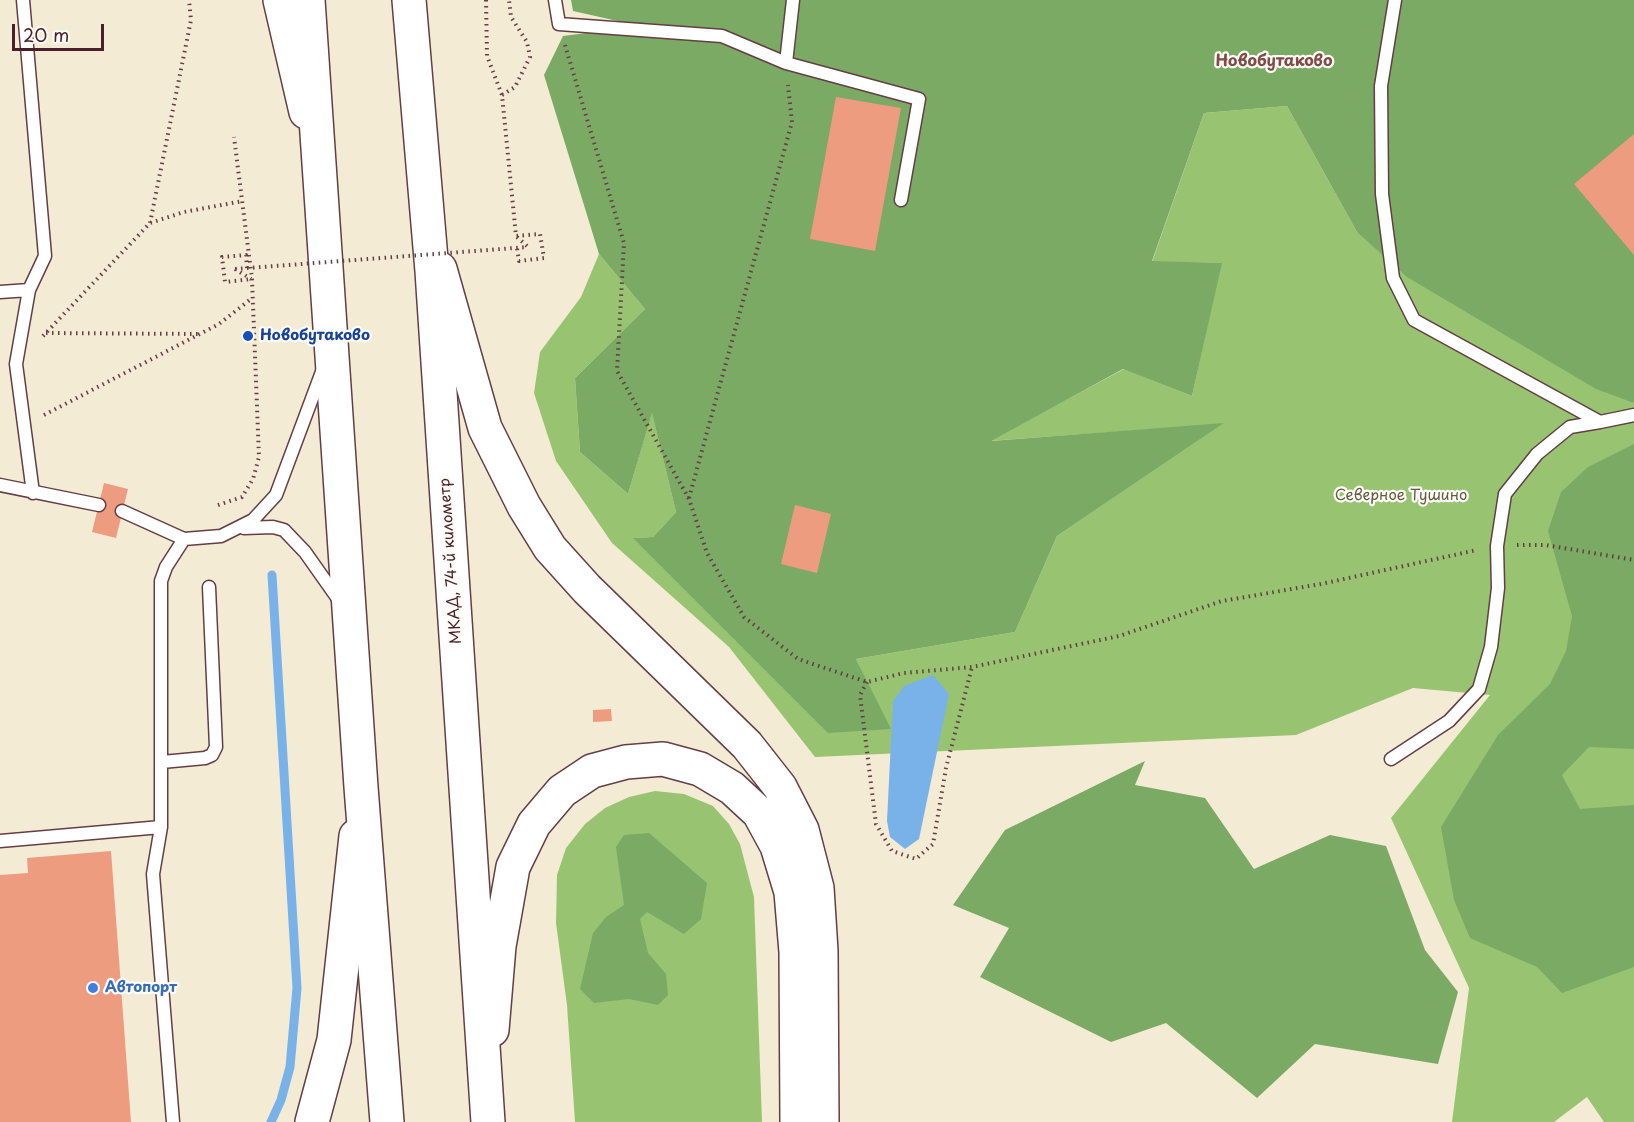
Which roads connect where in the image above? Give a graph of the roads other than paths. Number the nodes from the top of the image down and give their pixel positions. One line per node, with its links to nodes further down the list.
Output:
1 (23, 0): 12 (lane)
2 (280, 0): 9 (main road)
3 (308, 0): 9 (main road)
4 (410, 0): 11 (main road, МКАД, 74-й километр)
5 (555, 0): 8 (lane)
6 (793, 0): 8 (lane)
7 (1395, 0): 16 (lane)
8 (786, 63): 10 (lane)
9 (320, 170): 14 (main road)
10 (901, 200)
11 (429, 227): 30 (main road, МКАД, 74-й километр); 35 (main road)
12 (29, 290): 13 (lane); 18 (lane)
13 (0, 292)
14 (332, 342): 21 (lane); 24 (main road)
15 (1634, 415): 16 (lane)
16 (1600, 422): 25 (lane)
17 (0, 486): 18 (lane)
18 (33, 493): 19 (lane)
19 (99, 505)
20 (122, 511): 22 (lane)
21 (237, 529): 22 (lane); 24 (lane)
22 (184, 539): 26 (lane)
23 (209, 587): 26 (lane)
24 (350, 616): 27 (main road)
25 (1391, 759)
26 (162, 762): 28 (lane)
27 (361, 787): 32 (main road); 33 (main road)
28 (161, 827): 29 (lane); 31 (lane)
29 (0, 841)
30 (487, 1111): 34 (main road)
31 (173, 1122)
32 (312, 1122)
33 (387, 1122)
34 (797, 1122)
35 (822, 1122)

